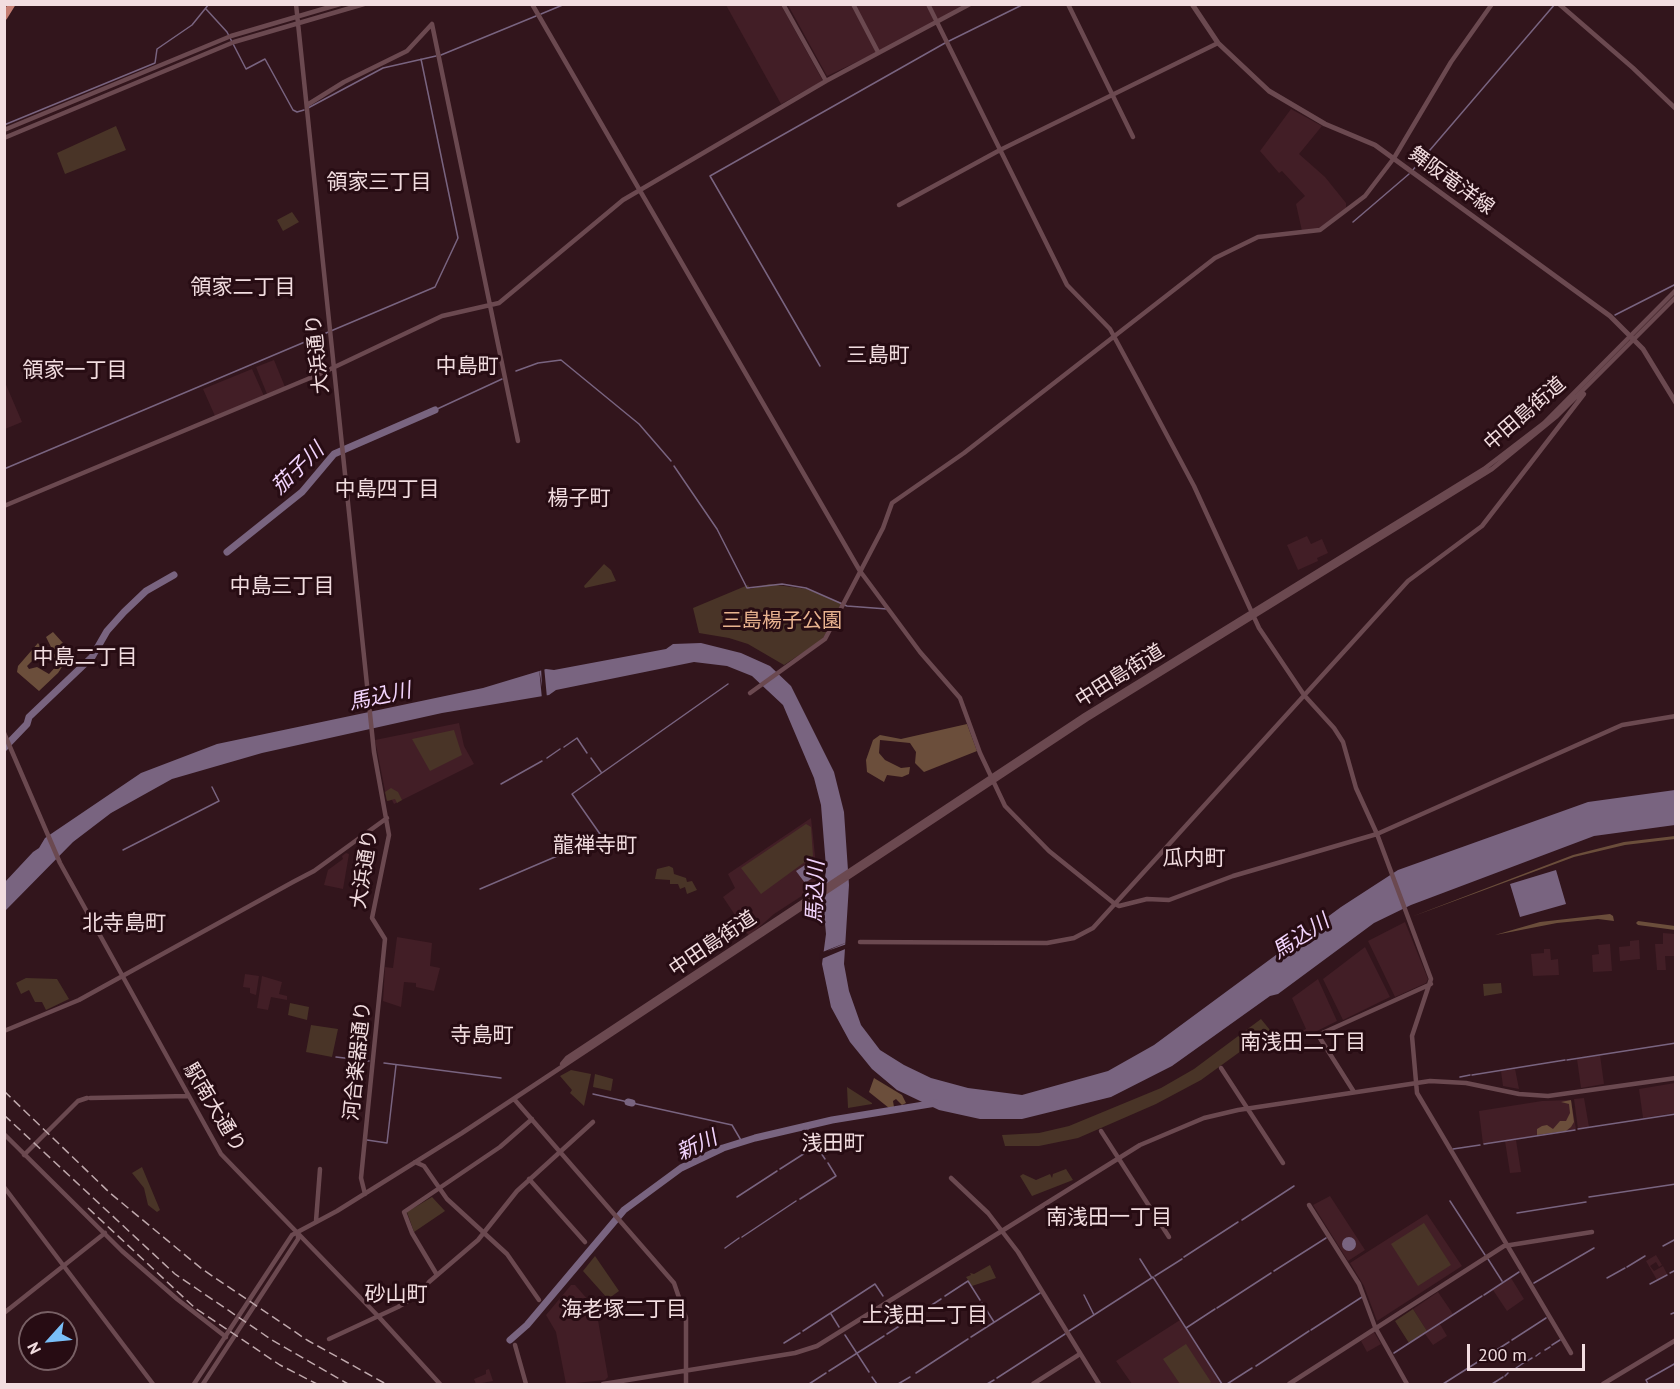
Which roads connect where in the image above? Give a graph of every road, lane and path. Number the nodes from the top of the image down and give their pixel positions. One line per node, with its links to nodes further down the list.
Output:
1 (12, 4): 14 (highway)
2 (296, 4): 15 (street, 大浜通り)
3 (340, 4): 15 (street)
4 (364, 4): 17 (street)
5 (532, 4): 29 (street)
6 (783, 4): 20 (street)
7 (853, 4): 19 (street)
8 (928, 4): 16 (street)
9 (970, 4): 16 (street)
10 (1068, 4): 21 (street)
11 (1192, 4): 18 (main road, 舞阪竜洋線)
12 (1492, 4): 28 (street)
13 (1559, 4): 23 (street)
14 (4, 17)
15 (298, 17): 17 (street, 大浜通り); 24 (street)
16 (937, 21): 19 (street); 27 (street)
17 (299, 25): 22 (street, 大浜通り); 26 (street)
18 (1218, 43): 21 (street); 28 (main road, 舞阪竜洋線)
19 (878, 52): 20 (street)
20 (826, 81): 29 (street)
21 (1112, 94): 25 (street); 27 (street)
22 (307, 105): 33 (street); 36 (street, 大浜通り)
23 (1676, 109)
24 (4, 130)
25 (1133, 137)
26 (4, 138)
27 (1000, 150): 30 (street); 34 (street)
28 (1394, 158): 34 (street); 35 (main road, 舞阪竜洋線)
29 (639, 190): 33 (street); 43 (street)
30 (899, 206)
31 (1676, 290): 35 (street, 中田島街道)
32 (1676, 297): 35 (street, 中田島街道)
33 (491, 305): 36 (street); 41 (street)
34 (1114, 337): 43 (street); 44 (street)
35 (1632, 338): 37 (street, 中田島街道); 38 (main road, 舞阪竜洋線); 39 (street, 中田島街道)
36 (334, 368): 42 (street); 50 (street, 大浜通り)
37 (1590, 385): 39 (street, 中田島街道); 40 (street)
38 (1676, 403)
39 (1545, 424): 40 (street); 44 (street, 中田島街道)
40 (1554, 431): 46 (street)
41 (518, 441)
42 (4, 506)
43 (860, 572): 45 (street); 49 (street)
44 (1252, 615): 46 (street); 49 (street, 中田島街道)
45 (752, 692)
46 (1304, 695): 51 (street); 52 (street)
47 (1676, 716): 51 (street)
48 (4, 733): 55 (street, 駅南大通り)
49 (992, 780): 52 (street); 63 (street, 中田島街道)
50 (387, 818): 53 (street, 大浜通り); 55 (street)
51 (1377, 834): 52 (street); 56 (street)
52 (1115, 904): 54 (street)
53 (382, 932): 81 (street, 河合楽器通り)
54 (860, 942)
55 (121, 977): 57 (street); 62 (street, 駅南大通り)
56 (1431, 984): 60 (street); 61 (street)
57 (4, 1031)
58 (1221, 1068): 64 (street)
59 (1676, 1078): 60 (street)
60 (1414, 1083): 61 (street); 91 (street)
61 (1354, 1092): 64 (street)
62 (188, 1096): 70 (street); 88 (street, 駅南大通り)
63 (514, 1099): 65 (street); 71 (street, 中田島街道)
64 (1248, 1109): 72 (street); 74 (street)
65 (532, 1119): 69 (street); 80 (street)
66 (593, 1122): 69 (street)
67 (1101, 1131): 72 (street)
68 (4, 1134): 70 (street)
69 (560, 1151): 78 (street); 104 (street)
70 (24, 1155): 86 (street)
71 (426, 1155): 73 (street, 中田島街道); 75 (street)
72 (1119, 1158): 84 (street); 89 (street)
73 (415, 1162): 75 (street); 81 (street, 中田島街道)
74 (1283, 1163)
75 (424, 1166): 80 (street)
76 (320, 1169): 83 (street)
77 (951, 1178): 84 (street)
78 (529, 1179): 87 (street); 90 (street)
79 (4, 1187): 92 (street)
80 (438, 1188): 87 (street); 93 (street)
81 (365, 1194): 83 (street, 中田島街道)
82 (1309, 1205): 97 (street)
83 (316, 1221): 88 (street, 中田島街道)
84 (1001, 1230): 103 (street); 104 (street)
85 (1592, 1232): 91 (street)
86 (105, 1233): 92 (street); 98 (street)
87 (484, 1233): 93 (street); 94 (street)
88 (298, 1234): 96 (street, 駅南大通り); 98 (street); 107 (street)
89 (1169, 1237)
90 (585, 1242)
91 (1508, 1246): 97 (street); 102 (street)
92 (63, 1267): 95 (street); 105 (street)
93 (437, 1275): 96 (street)
94 (539, 1300)
95 (4, 1313)
96 (378, 1316): 99 (street); 108 (street, 駅南大通り)
97 (1376, 1329): 114 (street); 115 (street)
98 (226, 1336): 106 (street)
99 (329, 1339)
100 (1676, 1340): 116 (street)
101 (515, 1345): 109 (street)
102 (1571, 1353)
103 (1080, 1354): 112 (street); 113 (street)
104 (686, 1370): 110 (street); 111 (street)
105 (153, 1384)
106 (194, 1384)
107 (203, 1384)
108 (440, 1384)
109 (526, 1384)
110 (603, 1384)
111 (686, 1384)
112 (1033, 1384)
113 (1099, 1384)
114 (1289, 1384)
115 (1407, 1384)
116 (1602, 1384)

